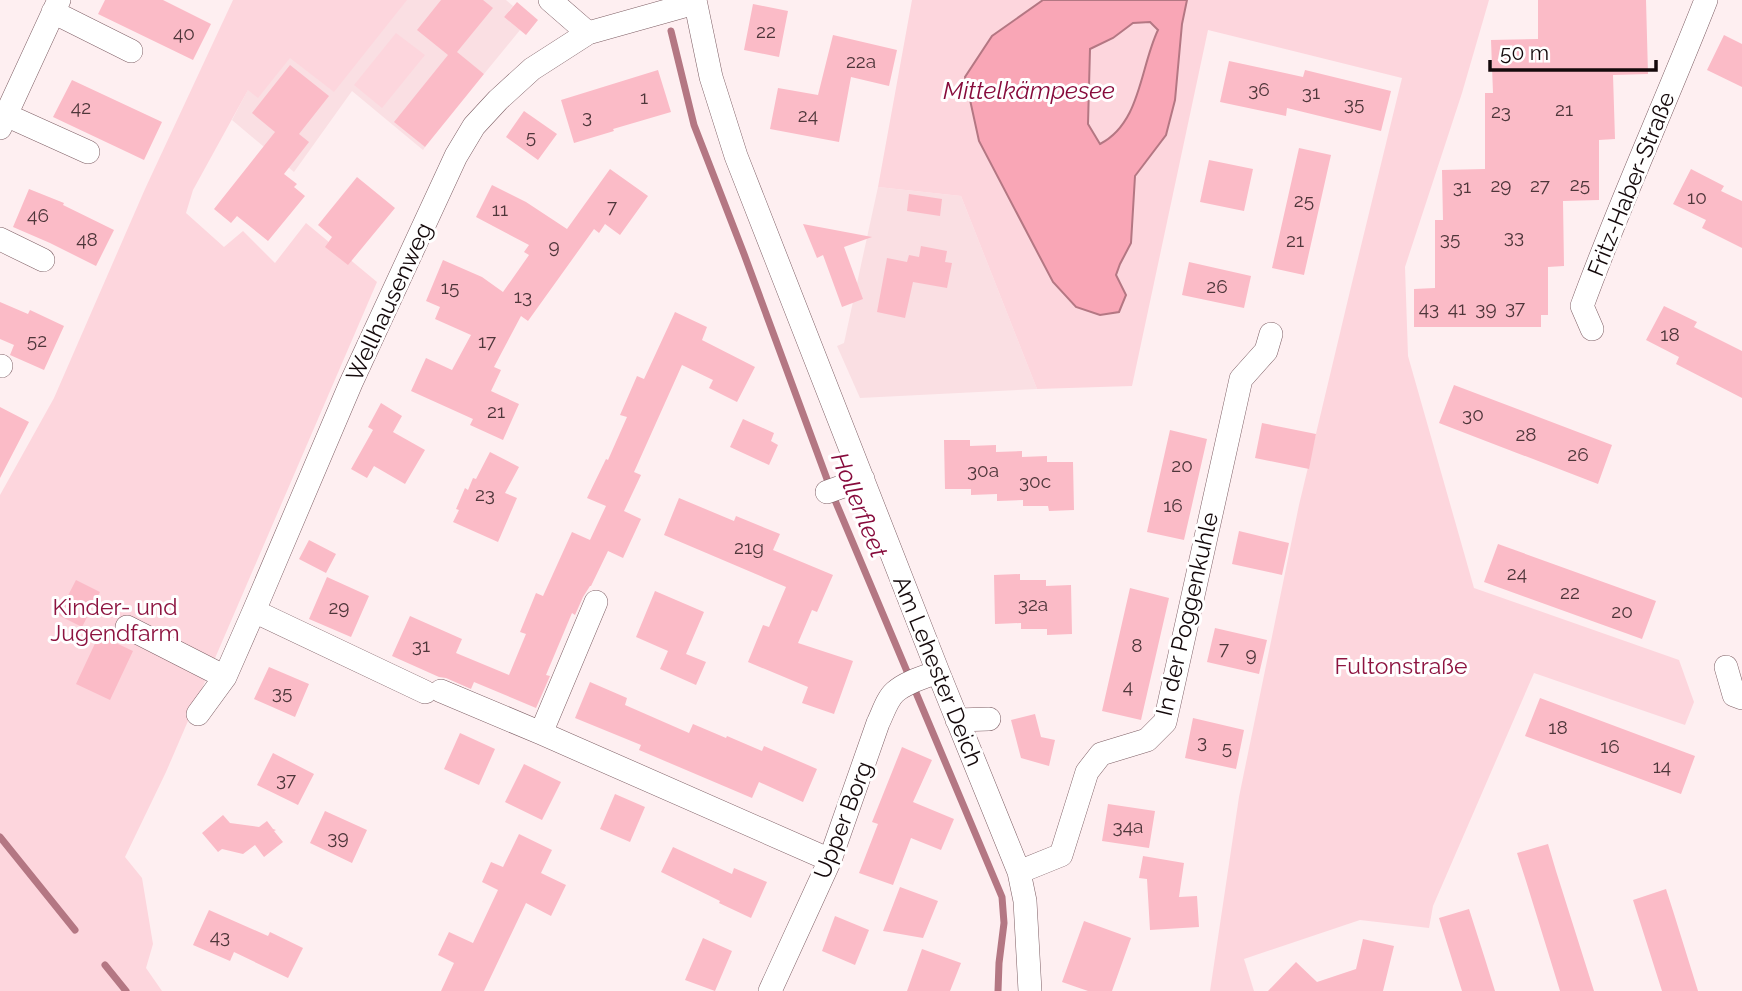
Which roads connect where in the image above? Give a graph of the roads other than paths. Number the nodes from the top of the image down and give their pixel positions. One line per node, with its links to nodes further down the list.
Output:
1 (550, 0): 5 (street)
2 (1706, 0): 11 (street, Fritz-Haber-Straße)
3 (695, 1): 5 (street, Wellhausenweg); 13 (street, Am Lehester Deich)
4 (56, 6): 6 (street); 7 (street)
5 (588, 33): 16 (street, Wellhausenweg)
6 (131, 51)
7 (3, 122): 8 (street)
8 (88, 152)
9 (0, 239): 10 (street)
10 (43, 260)
11 (1592, 328)
12 (1270, 334): 27 (street, In der Poggenkuhle)
13 (863, 479): 14 (street); 20 (street, Am Lehester Deich)
14 (832, 490)
15 (596, 602): 25 (street)
16 (254, 611): 19 (street, Wellhausenweg); 25 (street)
17 (127, 626): 19 (street)
18 (1726, 667): 21 (street)
19 (225, 677): 22 (street, Wellhausenweg)
20 (920, 679): 24 (street, Am Lehester Deich); 26 (street, Upper Borg)
21 (1742, 698)
22 (198, 714)
23 (989, 719): 24 (street)
24 (957, 720): 27 (street, Am Lehester Deich)
25 (541, 733): 26 (street)
26 (830, 860): 28 (street, Upper Borg)
27 (1019, 872): 29 (street, Am Lehester Deich)
28 (770, 991)
29 (1030, 991)

